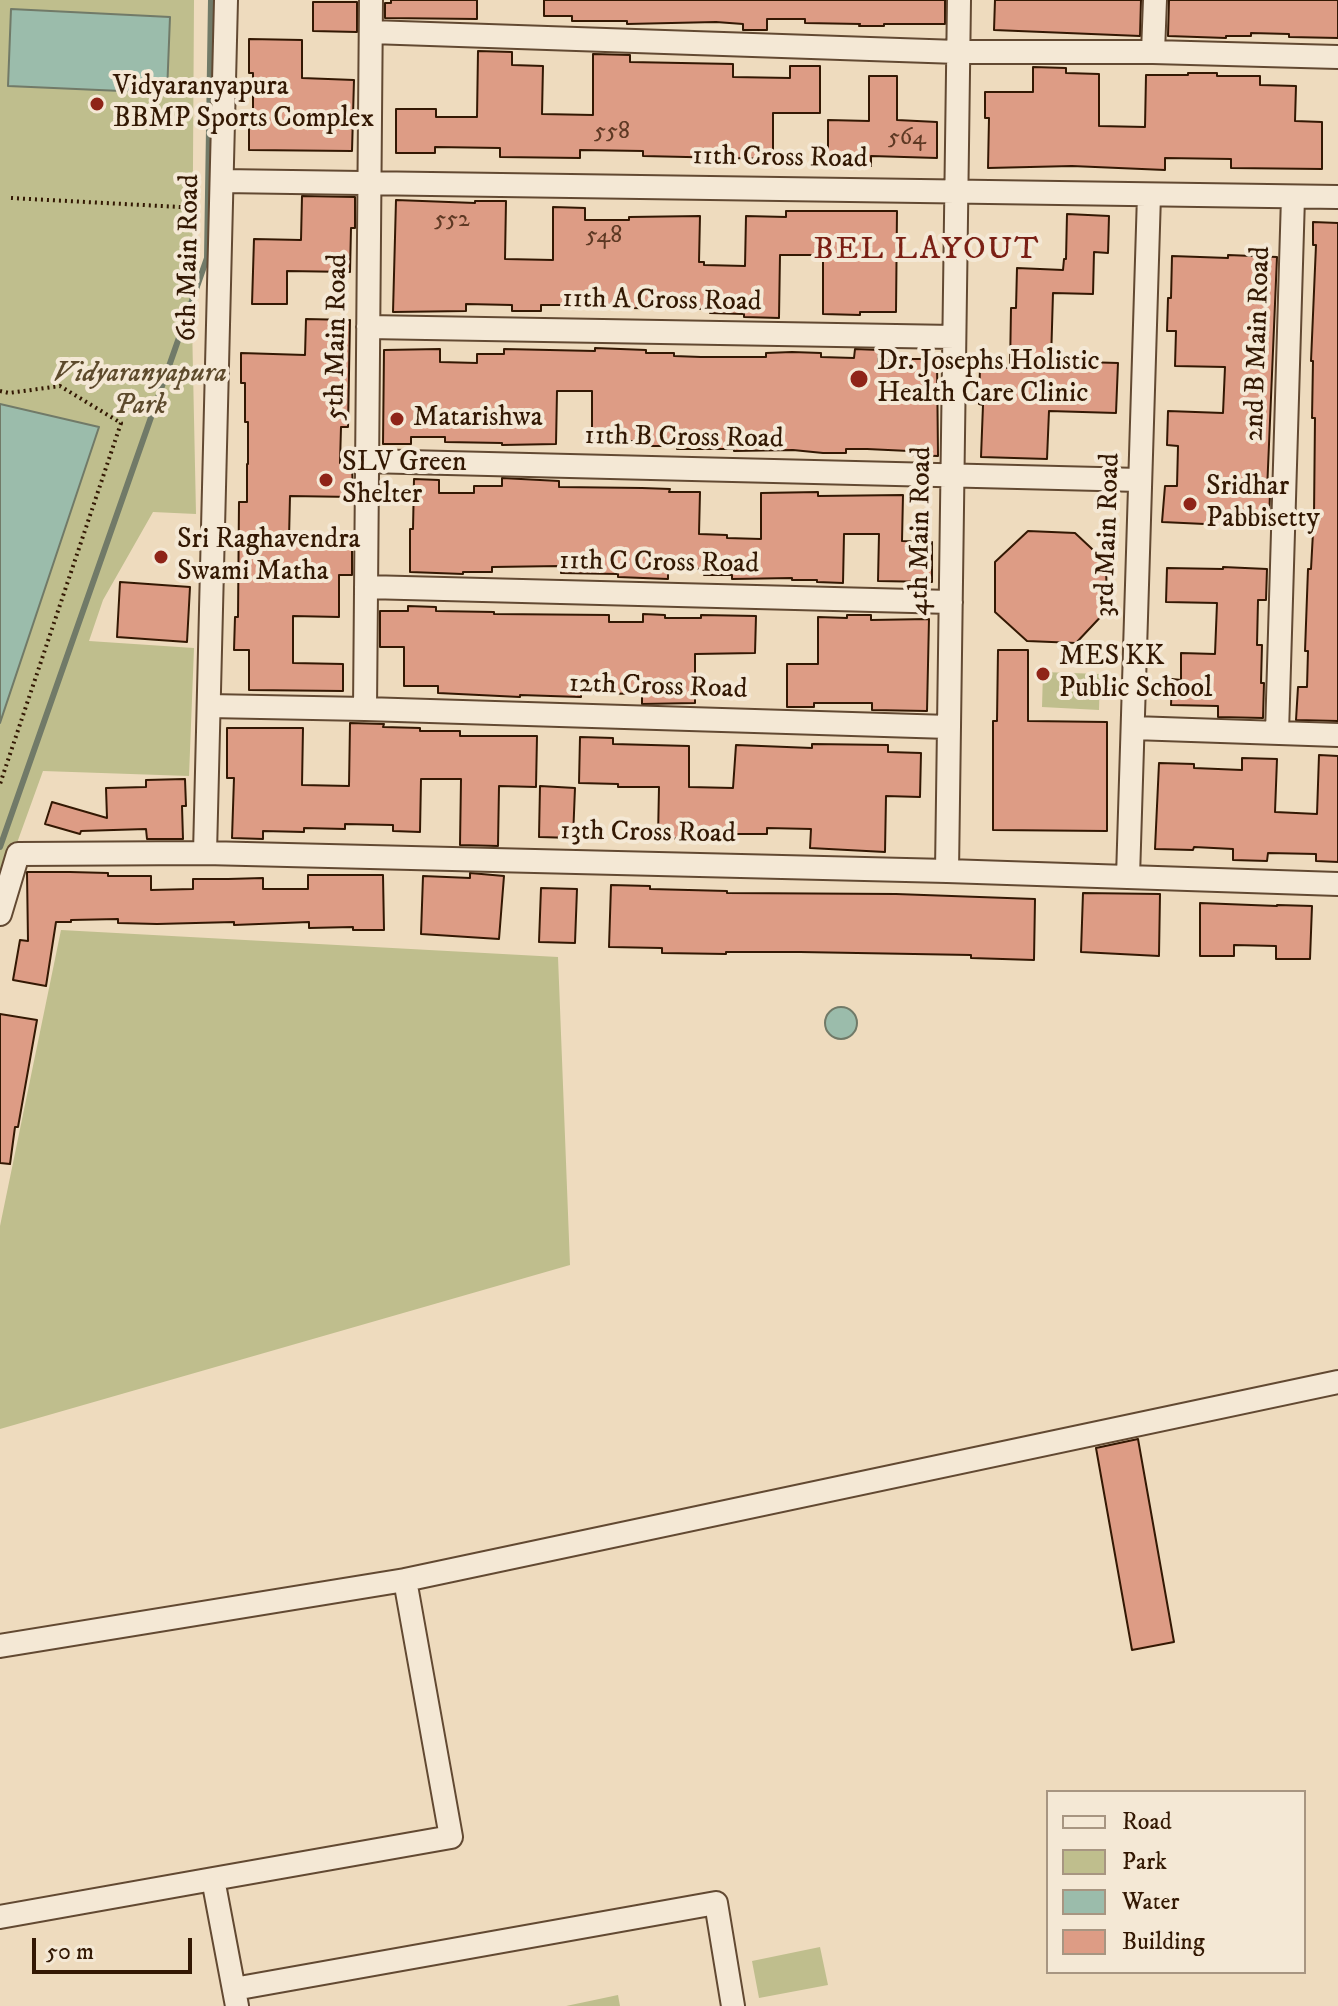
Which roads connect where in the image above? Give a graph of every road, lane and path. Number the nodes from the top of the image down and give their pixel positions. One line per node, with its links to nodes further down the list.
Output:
1 (226, 0): 9 (street, 6th Main Road)
2 (371, 0): 5 (street, 5th Main Road)
3 (959, 0): 6 (street, 4th Main Road)
4 (1155, 0): 7 (street)
5 (371, 32): 6 (street); 10 (street, 5th Main Road)
6 (958, 52): 7 (street); 11 (street, 4th Main Road)
7 (1153, 52): 8 (street)
8 (1338, 57)
9 (222, 181): 10 (street, 11th Cross Road); 16 (street, 6th Main Road)
10 (370, 183): 11 (street, 11th Cross Road); 17 (street, 5th Main Road)
11 (956, 192): 12 (street, 11th Cross Road); 18 (street, 4th Main Road)
12 (1149, 195): 13 (street, 11th Cross Road); 22 (street, 3rd Main Road)
13 (1293, 197): 14 (street, 11th Cross Road); 29 (street, 2nd B Main Road)
14 (1338, 197)
15 (11, 198): 16 (path)
16 (221, 209): 25 (street, 6th Main Road)
17 (368, 327): 18 (street, 11th A Cross Road); 20 (street, 5th Main Road)
18 (954, 337): 21 (street, 4th Main Road)
19 (0, 391): 31 (path)
20 (366, 461): 21 (street, 11th B Cross Road); 23 (street, 5th Main Road)
21 (953, 476): 22 (street, 11th B Cross Road); 24 (street, 4th Main Road)
22 (1140, 480): 28 (street, 3rd Main Road)
23 (366, 587): 24 (street, 11th C Cross Road); 26 (street, 5th Main Road)
24 (951, 602): 27 (street, 4th Main Road)
25 (209, 706): 26 (street); 32 (street, 6th Main Road)
26 (365, 709): 27 (street, 12th Cross Road)
27 (949, 727): 33 (street, 4th Main Road)
28 (1133, 728): 29 (street); 34 (street, 3rd Main Road)
29 (1277, 733): 30 (street)
30 (1338, 735)
31 (0, 784)
32 (205, 853): 33 (street, 13th Cross Road); 36 (street, 13th Cross Road)
33 (947, 871): 34 (street, 13th Cross Road)
34 (1128, 877): 35 (street, 13th Cross Road)
35 (1338, 884)
36 (0, 914)
37 (1338, 1382): 38 (street)
38 (405, 1580): 39 (street); 40 (street)
39 (0, 1646)
40 (213, 1879): 41 (street); 42 (street)
41 (0, 1917)
42 (235, 1997): 43 (street)
43 (733, 2006)

